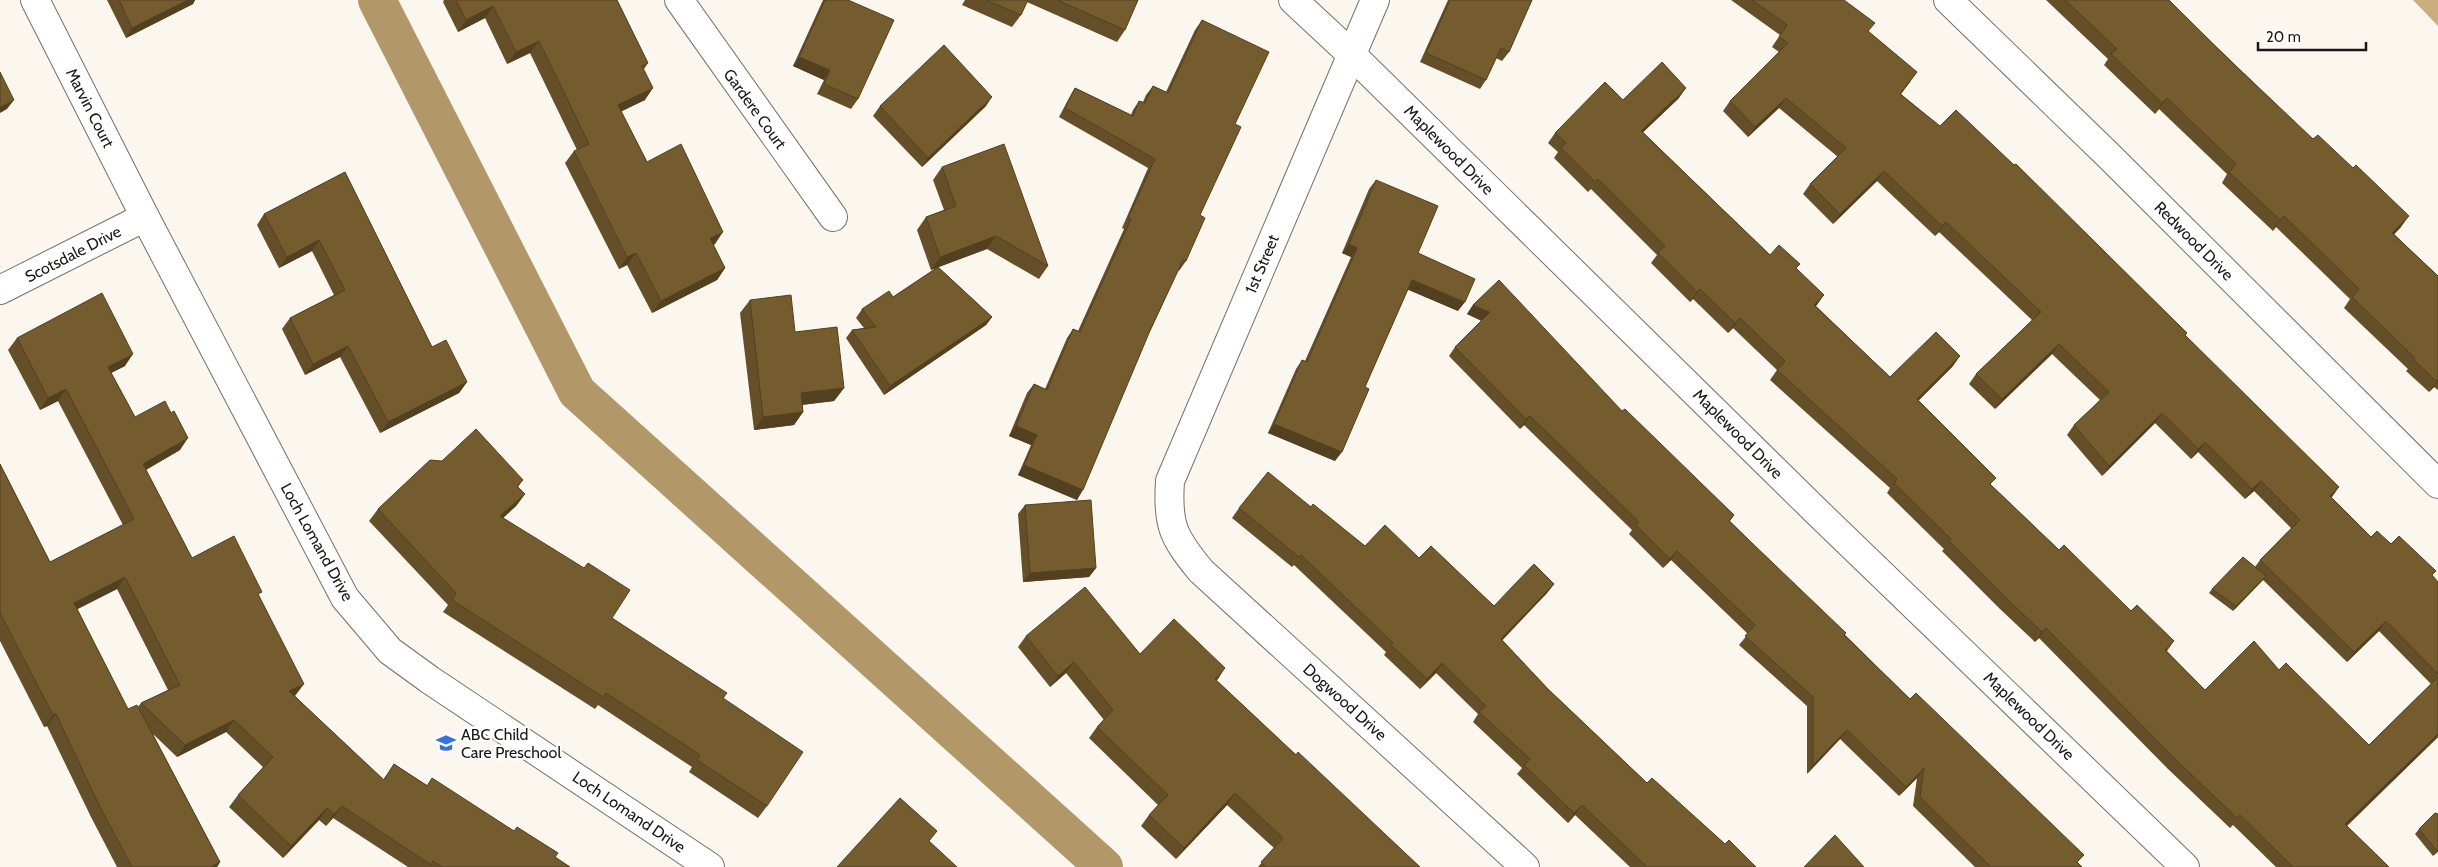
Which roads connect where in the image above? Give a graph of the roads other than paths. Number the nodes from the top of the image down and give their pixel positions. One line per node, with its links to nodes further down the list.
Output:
1 (35, 0): 7 (street, Marvin Court)
2 (679, 0): 8 (street, Gardere Court)
3 (1292, 0): 6 (street, Maplewood Drive)
4 (1375, 0): 6 (street, 1st Street)
5 (1948, 0): 10 (street, Redwood Drive)
6 (1351, 54): 11 (street, 1st Street); 14 (street, Maplewood Drive)
7 (145, 217): 9 (street, Scotsdale Drive); 12 (street, Loch Lomand Drive)
8 (833, 217)
9 (0, 290)
10 (2438, 484)
11 (1173, 531): 13 (street, Dogwood Drive)
12 (710, 867)
13 (1525, 867)
14 (2185, 867)

